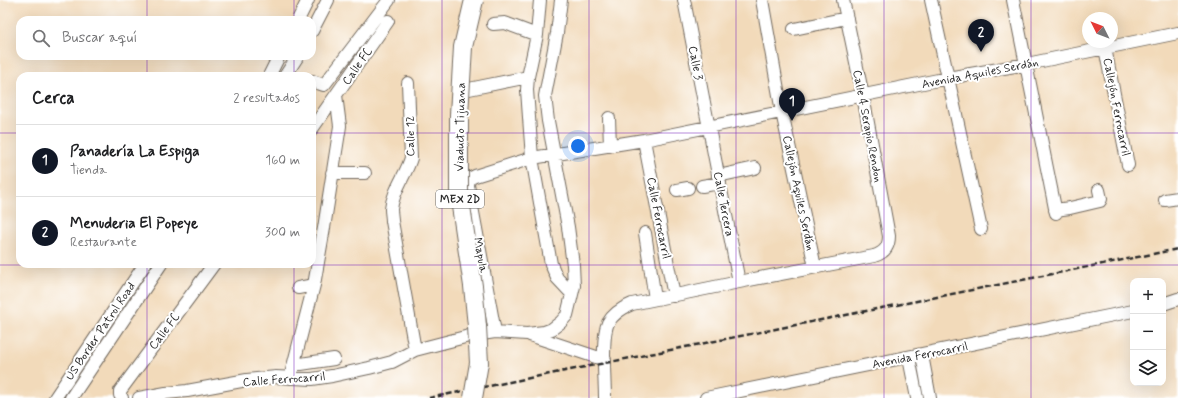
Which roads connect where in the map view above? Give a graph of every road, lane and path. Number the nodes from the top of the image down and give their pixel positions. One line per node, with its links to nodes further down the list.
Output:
1 (389, 0): 30 (street)
2 (465, 0): 80 (highway, Viaducto Tijuana / MEX 2D)
3 (474, 0): 81 (highway, Viaducto Tijuana / MEX 2D, bridge)
4 (540, 0): 20 (street)
5 (562, 0): 41 (street)
6 (684, 0): 38 (street, Calle 3)
7 (762, 0): 35 (street, Callejón Aquiles Serdán)
8 (843, 0): 14 (street, Calle 4 Serapio Rendon)
9 (931, 0): 29 (street)
10 (1014, 0): 25 (street)
11 (307, 2): 12 (street); 13 (street)
12 (325, 5): 16 (street)
13 (300, 16)
14 (847, 18): 18 (street); 34 (street, Calle 4 Serapio Rendon)
15 (388, 21): 33 (street, Calle FC)
16 (316, 23)
17 (493, 24): 20 (street)
18 (794, 29)
19 (1178, 33): 21 (street, Avenida Aquiles Serdán)
20 (537, 35): 28 (street)
21 (1118, 45)
22 (1105, 48): 25 (street, Avenida Aquiles Serdán); 43 (street, Callejón Ferrocarril)
23 (277, 60): 26 (street)
24 (296, 60): 27 (street)
25 (1027, 64): 29 (street, Avenida Aquiles Serdán); 49 (street)
26 (271, 72)
27 (290, 72)
28 (528, 77): 32 (street); 42 (street)
29 (948, 78): 34 (street, Avenida Aquiles Serdán); 52 (street)
30 (316, 82)
31 (408, 83): 69 (street, Calle 12)
32 (468, 89)
33 (336, 95): 37 (street, Calle FC); 46 (street)
34 (863, 96): 35 (street, Avenida Aquiles Serdán); 54 (street, Calle 4 Serapio Rendon)
35 (782, 112): 38 (street, Avenida Aquiles Serdán); 54 (street, Callejón Aquiles Serdán)
36 (609, 118): 40 (street)
37 (316, 123)
38 (708, 127): 39 (street); 47 (street, Calle Tercera)
39 (644, 140): 40 (street); 62 (street, Calle Ferrocarril)
40 (610, 146): 41 (street)
41 (554, 154): 42 (street); 61 (street)
42 (532, 158): 61 (street); 67 (street, Mapula)
43 (1128, 166)
44 (755, 168): 47 (street)
45 (365, 172): 46 (street)
46 (332, 173): 59 (street)
47 (719, 180): 48 (street); 58 (street, Calle Tercera)
48 (702, 186)
49 (1100, 190)
50 (1178, 198): 51 (street)
51 (1165, 200)
52 (981, 229)
53 (645, 233): 63 (street)
54 (815, 267): 58 (street)
55 (142, 268): 76 (street, US Border Patrol Road)
56 (158, 268): 77 (street)
57 (211, 268): 78 (street, Calle FC)
58 (739, 282): 62 (street)
59 (314, 285): 60 (street); 74 (street)
60 (298, 288)
61 (572, 294): 68 (street)
62 (674, 296): 63 (street)
63 (655, 299): 73 (street)
64 (1178, 299): 65 (street)
65 (1166, 303)
66 (1130, 313): 70 (street, Avenida Ferrocarril)
67 (496, 332): 68 (street, Calle Ferrocarril); 69 (street, Calle Ferrocarril)
68 (527, 334): 73 (street)
69 (415, 350): 75 (street, Calle Ferrocarril)
70 (922, 355): 71 (street, Avenida Ferrocarril); 85 (street)
71 (909, 358): 83 (street, Avenida Ferrocarril); 84 (street)
72 (334, 359): 74 (street)
73 (605, 360): 82 (street)
74 (294, 363): 75 (street)
75 (290, 378): 79 (street, Calle Ferrocarril)
76 (55, 398)
77 (70, 398)
78 (122, 398)
79 (139, 398)
80 (470, 398)
81 (473, 398)
82 (605, 398)
83 (706, 398)
84 (917, 398)
85 (930, 398)

